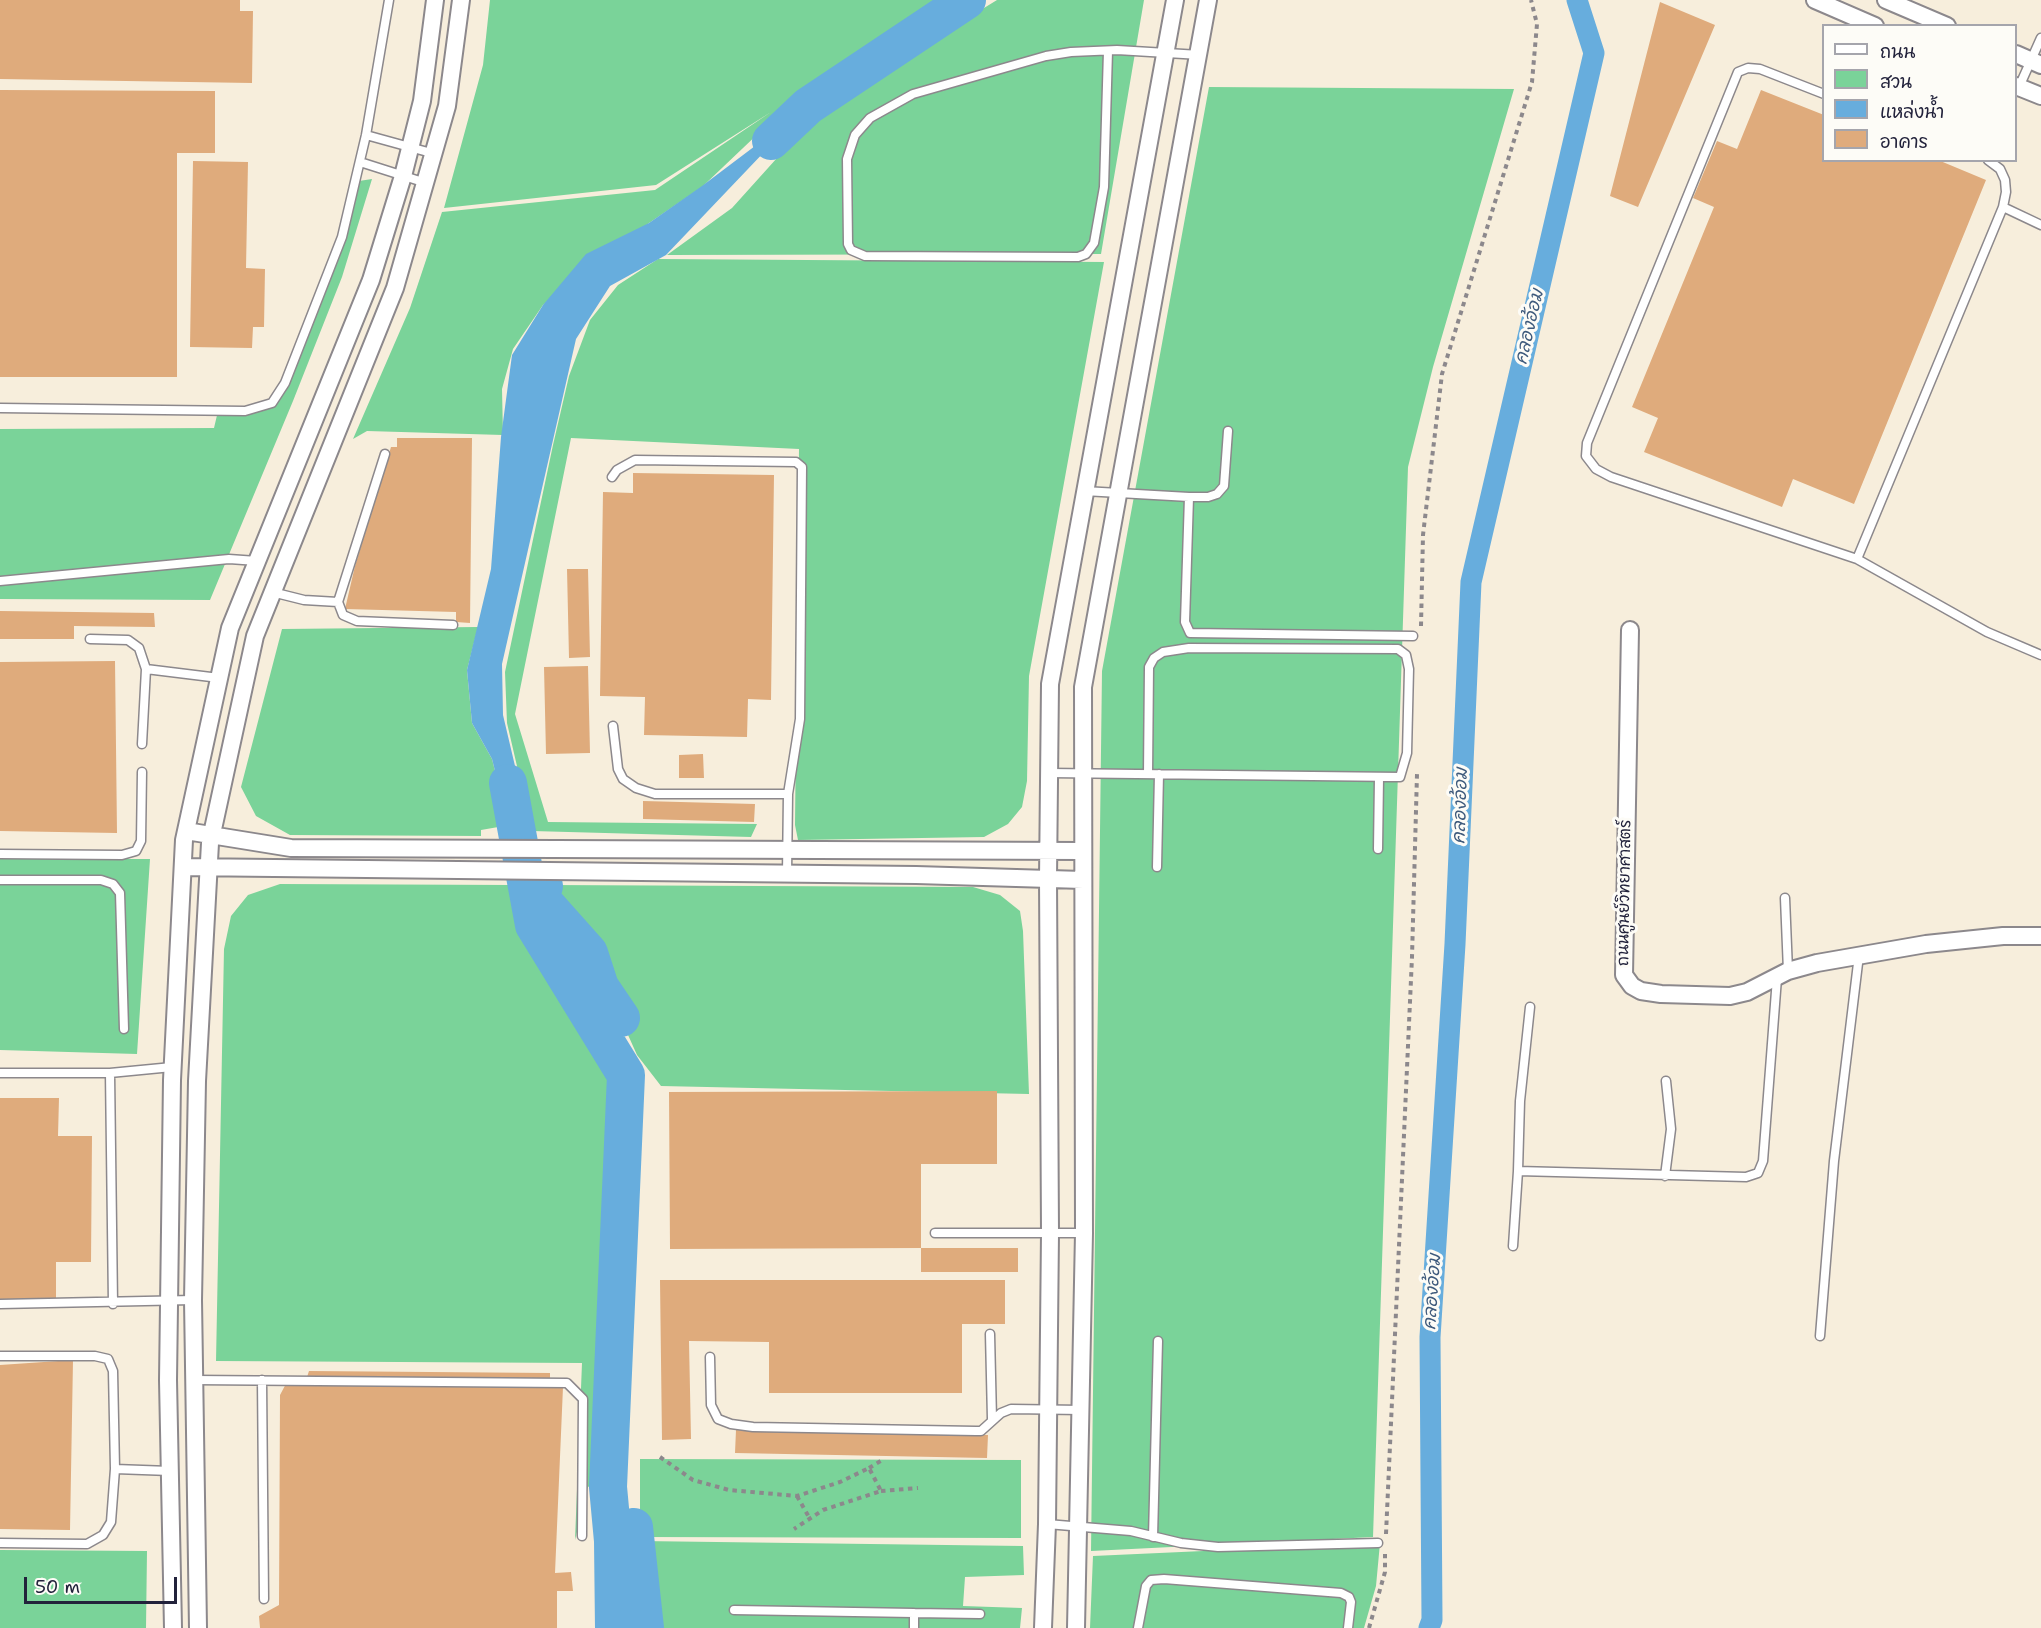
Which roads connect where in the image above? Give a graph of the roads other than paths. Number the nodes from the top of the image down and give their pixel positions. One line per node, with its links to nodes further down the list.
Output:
1 (389, 0): 18 (lane)
2 (435, 0): 19 (street)
3 (461, 0): 20 (street)
4 (1175, 0): 12 (street)
5 (1208, 0): 13 (street)
6 (1815, 0): 8 (street)
7 (1886, 0): 9 (street)
8 (1870, 24)
9 (1942, 24)
10 (2041, 38): 14 (lane)
11 (1108, 51): 11 (lane); 12 (lane)
12 (1167, 53): 13 (lane); 31 (street)
13 (1200, 55): 32 (street)
14 (2029, 60): 15 (lane)
15 (2017, 87): 17 (street)
16 (1822, 93): 34 (lane)
17 (2041, 96)
18 (366, 135): 19 (lane); 21 (lane)
19 (410, 145): 20 (lane); 23 (street)
20 (435, 154): 24 (street)
21 (360, 162): 23 (lane); 27 (lane)
22 (1991, 162): 25 (lane)
23 (403, 176): 24 (lane); 35 (street)
24 (426, 183): 37 (street)
25 (2002, 207): 26 (lane); 34 (lane)
26 (2041, 225)
27 (0, 408)
28 (1228, 431): 33 (lane)
29 (384, 454): 38 (lane)
30 (612, 477): 54 (lane)
31 (1084, 491): 32 (lane); 50 (street)
32 (1118, 493): 33 (lane); 49 (street)
33 (1189, 497): 41 (lane)
34 (1857, 559): 43 (lane)
35 (257, 561): 36 (lane); 45 (street)
36 (0, 581)
37 (273, 592): 38 (lane); 56 (street)
38 (338, 602): 39 (lane)
39 (453, 625)
40 (1629, 630): 72 (street, ถนนศูนย์วิทยาศาสตร์)
41 (1413, 636)
42 (90, 639): 44 (lane)
43 (2041, 655)
44 (146, 669): 45 (lane); 47 (lane)
45 (219, 678): 55 (street)
46 (613, 726): 54 (lane)
47 (142, 744)
48 (142, 772): 61 (lane)
49 (1082, 772): 50 (lane); 51 (lane); 59 (street)
50 (1049, 773): 60 (street)
51 (1148, 774): 52 (lane); 53 (lane)
52 (1159, 774): 53 (lane); 63 (lane)
53 (1379, 778): 57 (lane)
54 (788, 794): 58 (lane)
55 (186, 831): 56 (street); 62 (street)
56 (212, 834): 58 (street); 64 (street)
57 (1378, 849)
58 (787, 850): 60 (street); 65 (lane)
59 (1082, 851): 60 (street); 68 (street)
60 (1049, 853): 66 (street)
61 (0, 854)
62 (183, 867): 64 (street); 75 (street)
63 (1157, 867)
64 (209, 868): 65 (street); 85 (street)
65 (787, 874): 66 (street)
66 (1048, 879): 68 (street); 82 (street)
67 (0, 880): 74 (lane)
68 (1083, 880): 83 (street)
69 (1785, 898): 72 (lane)
70 (2041, 936): 71 (street, ถนนศูนย์วิทยาศาสตร์)
71 (1859, 956): 72 (street, ถนนศูนย์วิทยาศาสตร์); 90 (lane)
72 (1783, 975): 80 (lane)
73 (1530, 1007): 79 (lane)
74 (124, 1029)
75 (172, 1067): 77 (lane); 86 (street)
76 (0, 1073): 77 (lane)
77 (110, 1073): 88 (lane)
78 (1666, 1081): 80 (lane)
79 (1518, 1171): 80 (lane); 84 (lane)
80 (1665, 1176)
81 (935, 1233): 82 (lane)
82 (1050, 1233): 83 (lane); 97 (street)
83 (1084, 1233): 96 (street)
84 (1514, 1246)
85 (193, 1300): 86 (lane); 94 (street)
86 (170, 1301): 88 (lane); 100 (street)
87 (0, 1304): 88 (lane)
88 (113, 1304)
89 (990, 1334): 98 (lane)
90 (1820, 1336)
91 (1158, 1341): 104 (lane)
92 (0, 1356): 99 (lane)
93 (710, 1358): 98 (lane)
94 (194, 1380): 95 (lane); 112 (street)
95 (262, 1380): 103 (lane); 107 (lane)
96 (1082, 1410): 97 (lane); 102 (street)
97 (1048, 1411): 98 (lane); 101 (street)
98 (992, 1419)
99 (115, 1469): 100 (lane); 106 (lane)
100 (170, 1471): 111 (street)
101 (1047, 1524): 102 (lane); 114 (street)
102 (1080, 1526): 104 (lane); 115 (street)
103 (582, 1536)
104 (1154, 1537): 105 (lane)
105 (1382, 1542)
106 (0, 1543)
107 (264, 1599)
108 (734, 1610): 109 (lane)
109 (914, 1613): 110 (lane); 113 (lane)
110 (980, 1614)
111 (173, 1628)
112 (198, 1628)
113 (914, 1628)
114 (1042, 1628)
115 (1076, 1628)
116 (1138, 1628): 117 (lane)
117 (1348, 1628)

